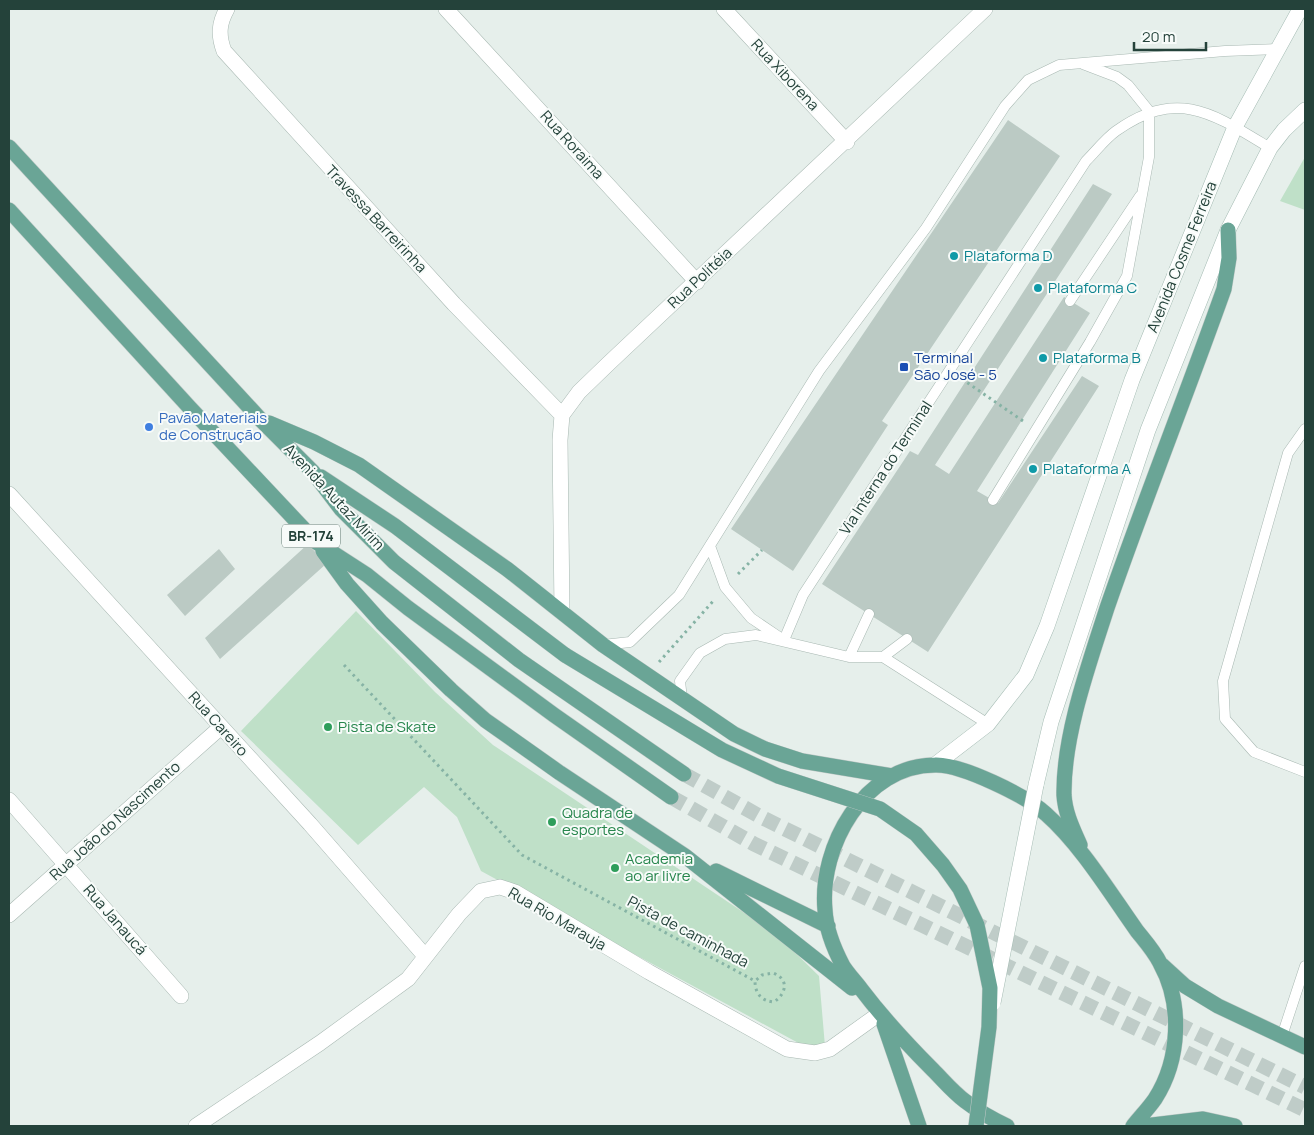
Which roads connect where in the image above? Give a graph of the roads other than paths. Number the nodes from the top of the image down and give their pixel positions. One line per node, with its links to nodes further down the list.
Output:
1 (226, 9): 19 (street, Travessa Barreirinha)
2 (446, 9): 17 (street, Rua Roraima)
3 (724, 9): 11 (street, Rua Xiborena)
4 (985, 9): 11 (street, Rua Politéia)
5 (1300, 9): 6 (street, Avenida Cosme Ferreira)
6 (1276, 50): 7 (lane); 10 (street, Avenida Cosme Ferreira)
7 (1081, 63): 9 (lane); 26 (lane)
8 (1305, 110): 13 (street)
9 (1149, 111): 10 (lane); 14 (lane); 30 (lane, Via Interna do Terminal)
10 (1235, 127): 13 (lane); 35 (street, Avenida Cosme Ferreira)
11 (847, 142): 17 (street, Rua Politéia)
12 (9, 146): 20 (main road, Avenida Autaz Mirim / BR-174)
13 (1270, 148): 16 (street)
14 (1144, 192): 18 (lane); 24 (lane)
15 (9, 210): 25 (main road, Avenida Autaz Mirim / BR-174)
16 (1228, 230): 44 (main road); 53 (street, bridge)
17 (696, 282): 19 (street, Rua Politéia)
18 (1070, 301)
19 (562, 415): 27 (street)
20 (261, 420): 22 (main road, Avenida Autaz Mirim / BR-174); 27 (main road)
21 (1305, 429): 38 (lane)
22 (313, 472): 39 (main road, Avenida Autaz Mirim / BR-174); 53 (main road, bridge)
23 (9, 494): 36 (street, Rua Careiro)
24 (993, 500)
25 (316, 542): 41 (main road, Avenida Autaz Mirim / BR-174); 43 (main road)
26 (710, 546): 30 (lane); 31 (lane)
27 (562, 612): 31 (main road)
28 (869, 614): 32 (lane)
29 (907, 639): 33 (lane)
30 (784, 640): 32 (lane); 34 (lane)
31 (603, 645): 34 (main road)
32 (850, 657): 33 (lane)
33 (883, 657): 35 (lane)
34 (682, 699): 40 (main road)
35 (988, 724): 37 (street, Avenida Cosme Ferreira)
36 (221, 727): 45 (street, Rua João do Nascimento); 48 (street, Rua Careiro)
37 (936, 764): 40 (main road); 44 (main road)
38 (1305, 772)
39 (684, 774)
40 (892, 776): 47 (main road)
41 (671, 796)
42 (9, 800): 45 (street, Rua Janaucá)
43 (685, 856): 47 (main road); 52 (main road)
44 (1087, 860): 49 (main road)
45 (66, 864): 46 (street, Rua João do Nascimento); 51 (street, Rua Janaucá)
46 (9, 915)
47 (828, 926): 52 (main road)
48 (425, 956): 52 (street, Rua Rio Marauja); 56 (street, Rua Rio Marauja)
49 (1161, 963): 54 (main road); 60 (main road)
50 (1305, 966): 54 (lane)
51 (181, 996)
52 (879, 1014): 57 (main road); 59 (main road)
53 (989, 1027): 58 (main road, bridge)
54 (1282, 1036): 55 (main road)
55 (1305, 1047)
56 (196, 1126)
57 (916, 1126)
58 (976, 1126)
59 (1007, 1126)
60 (1133, 1126)
61 (1144, 1126): 62 (main road)
62 (1235, 1126)

